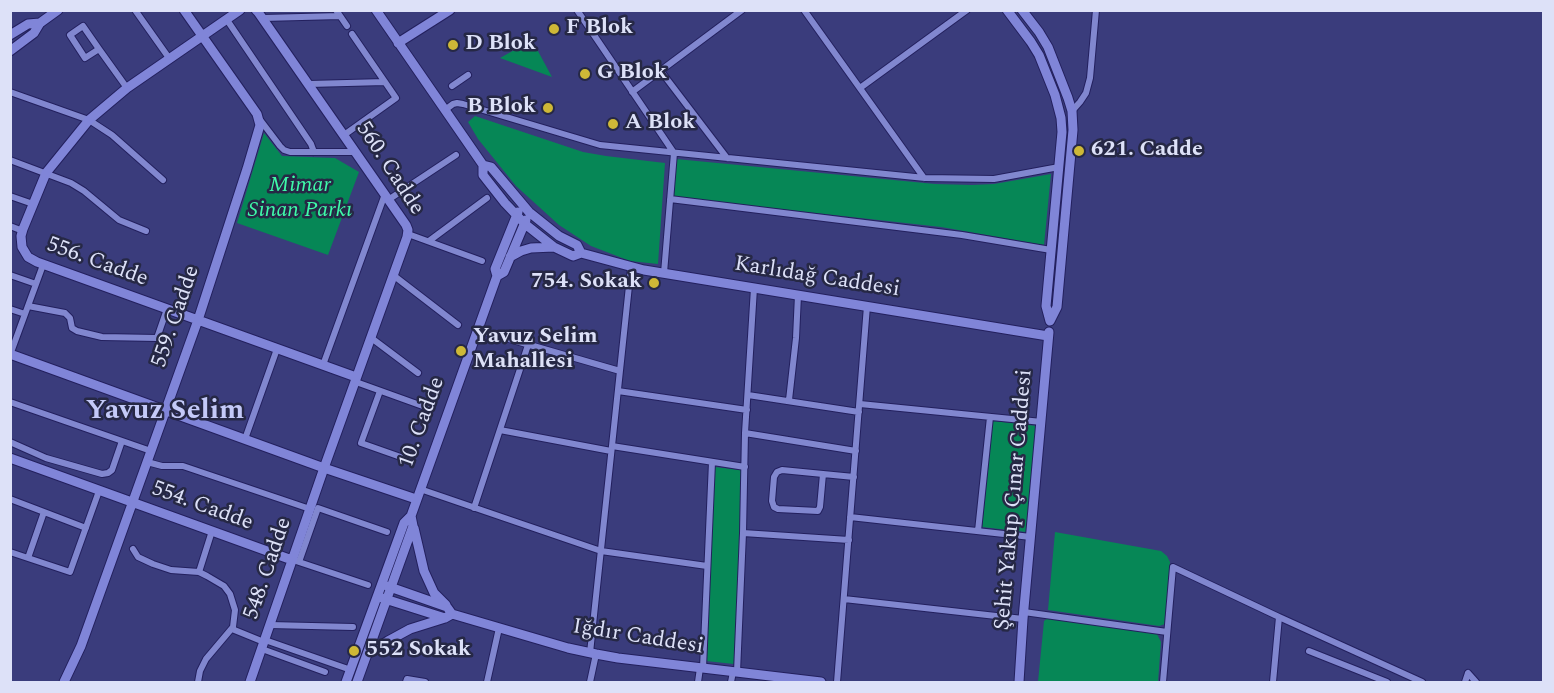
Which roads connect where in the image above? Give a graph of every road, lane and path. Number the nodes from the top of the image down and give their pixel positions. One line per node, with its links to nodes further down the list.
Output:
1 (58, 10): 17 (main road)
2 (135, 10): 25 (street)
3 (184, 10): 21 (main road)
4 (240, 10): 16 (main road)
5 (376, 10): 22 (main road, Karlıdağ Caddesi)
6 (450, 10): 22 (main road)
7 (577, 10): 35 (street)
8 (742, 10): 26 (street)
9 (804, 10): 32 (street)
10 (967, 10): 32 (street)
11 (1007, 10): 36 (main road)
12 (1022, 10): 33 (main road)
13 (1096, 10): 38 (street)
14 (338, 13): 15 (street); 18 (street)
15 (259, 14): 29 (main road, 560. Cadde)
16 (227, 20): 21 (main road); 42 (street)
17 (40, 23): 19 (main road); 24 (main road)
18 (347, 26)
19 (12, 33)
20 (352, 34): 28 (street)
21 (202, 36): 25 (main road, 556. Cadde); 39 (main road)
22 (398, 43): 37 (main road, Karlıdağ Caddesi)
23 (99, 49): 23 (street); 31 (street)
24 (10, 51)
25 (169, 58): 31 (main road, 556. Cadde)
26 (660, 70): 35 (street); 46 (street)
27 (468, 75): 30 (street)
28 (385, 82): 29 (street); 41 (street)
29 (309, 84): 41 (main road, 560. Cadde)
30 (452, 86)
31 (127, 88): 40 (main road, 556. Cadde)
32 (860, 88): 51 (street)
33 (1065, 90): 36 (main road); 38 (main road)
34 (10, 92): 40 (street)
35 (632, 92): 44 (street)
36 (1055, 95): 49 (main road)
37 (445, 110): 44 (street); 48 (main road, Karlıdağ Caddesi)
38 (1072, 111): 87 (main road)
39 (259, 118): 42 (street); 86 (main road, 559. Cadde)
40 (89, 120): 50 (main road, 556. Cadde); 52 (street)
41 (344, 135): 43 (main road, 560. Cadde)
42 (314, 152): 43 (street)
43 (355, 152): 54 (main road, 560. Cadde)
44 (674, 153): 46 (street); 56 (street)
45 (456, 154): 54 (street)
46 (727, 158): 51 (street)
47 (10, 160): 50 (street)
48 (483, 165): 58 (main road, Karlıdağ Caddesi); 60 (main road, Karlıdağ Caddesi)
49 (1059, 167): 51 (street); 68 (main road)
50 (46, 173): 57 (main road, 556. Cadde); 64 (street)
51 (924, 178)
52 (163, 180)
53 (10, 196): 57 (street)
54 (387, 197): 65 (main road, 560. Cadde); 95 (street)
55 (487, 198): 66 (street)
56 (670, 199): 68 (street); 74 (street)
57 (33, 204): 63 (main road, 556. Cadde)
58 (521, 204): 59 (main road, Karlıdağ Caddesi); 60 (main road, 10. Cadde)
59 (529, 212): 61 (main road, 10. Cadde); 69 (main road, Karlıdağ Caddesi)
60 (516, 216): 61 (main road, Karlıdağ Caddesi); 77 (main road, 10. Cadde)
61 (525, 224): 67 (main road, Karlıdağ Caddesi); 70 (main road, 10. Cadde)
62 (10, 226): 63 (street)
63 (22, 231): 72 (main road, 556. Cadde)
64 (146, 231)
65 (408, 234): 66 (street); 76 (main road, 560. Cadde)
66 (429, 242): 71 (street)
67 (554, 247): 69 (main road, Karlıdağ Caddesi); 70 (main road)
68 (1051, 250): 87 (main road)
69 (581, 253): 73 (main road, Karlıdağ Caddesi)
70 (510, 257): 77 (main road, 10. Cadde)
71 (482, 261)
72 (43, 265): 78 (street); 84 (main road, 556. Cadde)
73 (631, 267): 74 (main road, Karlıdağ Caddesi); 96 (street)
74 (664, 273): 79 (main road, Karlıdağ Caddesi)
75 (10, 275): 78 (street)
76 (393, 275): 88 (street); 91 (main road, 560. Cadde)
77 (497, 276): 89 (main road, 10. Cadde)
78 (36, 284): 81 (street)
79 (754, 288): 80 (main road, Karlıdağ Caddesi); 101 (street)
80 (798, 295): 82 (main road, Karlıdağ Caddesi); 102 (street)
81 (28, 306): 84 (street); 85 (street)
82 (867, 306): 90 (main road, Karlıdağ Caddesi); 104 (street)
83 (10, 309): 85 (street)
84 (168, 309): 86 (main road, 556. Cadde)
85 (25, 314): 94 (street)
86 (198, 320): 93 (main road, 556. Cadde); 106 (main road, 559. Cadde)
87 (1050, 321): 90 (main road, Şehit Yakup Çınar Caddesi)
88 (458, 325)
89 (478, 330): 92 (street); 126 (main road, 10. Cadde)
90 (1048, 336): 109 (main road, Şehit Yakup Çınar Caddesi)
91 (370, 337): 97 (street); 98 (main road, 560. Cadde)
92 (528, 345): 96 (street); 110 (street)
93 (277, 349): 95 (main road, 556. Cadde); 112 (street)
94 (11, 354): 106 (main road)
95 (323, 365): 98 (main road, 556. Cadde)
96 (620, 371): 100 (street)
97 (418, 373)
98 (356, 379): 99 (street); 123 (main road, 560. Cadde)
99 (380, 391): 105 (street); 119 (street)
100 (618, 391): 107 (street); 115 (street)
101 (748, 395): 102 (street); 107 (street)
102 (789, 400): 104 (street)
103 (10, 402): 113 (street)
104 (859, 408): 108 (street); 117 (street)
105 (431, 409)
106 (166, 410): 112 (main road); 116 (main road, 559. Cadde)
107 (747, 410): 111 (street)
108 (990, 417): 109 (street); 139 (street)
109 (1042, 422): 142 (main road, Şehit Yakup Çınar Caddesi)
110 (500, 430): 115 (street); 131 (street)
111 (745, 433): 117 (street); 122 (street)
112 (245, 439): 123 (main road)
113 (122, 441): 114 (street); 116 (street)
114 (10, 442)
115 (612, 448): 121 (street); 145 (street)
116 (151, 451): 120 (main road, 559. Cadde)
117 (856, 451): 125 (street)
118 (10, 458): 127 (main road, 554. Cadde)
119 (412, 461)
120 (147, 462): 130 (main road, 559. Cadde); 132 (street)
121 (712, 462): 122 (street); 149 (street)
122 (745, 467): 141 (street)
123 (324, 468): 129 (main road); 132 (main road, 548. Cadde)
124 (823, 474): 124 (street); 125 (street)
125 (854, 477): 135 (street)
126 (420, 489): 129 (main road, 10. Cadde); 131 (street)
127 (99, 490): 130 (main road, 554. Cadde); 137 (street)
128 (10, 499): 133 (street)
129 (416, 499): 134 (main road, 10. Cadde)
130 (132, 503): 138 (main road, 554. Cadde); 171 (main road, 559. Cadde)
131 (474, 508): 145 (street)
132 (310, 509): 148 (main road, 548. Cadde)
133 (44, 512): 137 (street); 147 (street)
134 (411, 516): 136 (main road, 10. Cadde); 152 (main road, 10. Cadde)
135 (850, 516): 139 (street); 143 (street)
136 (413, 526): 152 (main road, 10. Cadde); 155 (main road)
137 (86, 528): 147 (street)
138 (212, 531): 148 (main road, 554. Cadde); 150 (street)
139 (978, 531): 142 (street)
140 (387, 532): 148 (street)
141 (743, 533): 143 (street); 170 (street)
142 (1030, 537): 156 (main road, Şehit Yakup Çınar Caddesi)
143 (849, 540): 154 (street)
144 (133, 549): 150 (street)
145 (601, 551): 149 (street); 166 (street)
146 (10, 552): 147 (street)
147 (28, 558)
148 (296, 561): 151 (street); 158 (main road, 548. Cadde)
149 (708, 566): 167 (street)
150 (199, 572): 161 (street)
151 (368, 585)
152 (386, 586): 153 (main road, 10. Cadde); 155 (main road, Iğdır Caddesi)
153 (382, 598): 155 (main road, Iğdır Caddesi); 165 (main road, 10. Cadde); 168 (main road, 10. Cadde)
154 (844, 599): 156 (street); 183 (street)
155 (448, 613): 160 (main road, Iğdır Caddesi); 165 (main road)
156 (1023, 616): 162 (street); 184 (main road, Şehit Yakup Çınar Caddesi)
157 (1279, 617): 162 (street); 186 (street); 188 (street)
158 (270, 625): 159 (street); 163 (main road, 548. Cadde)
159 (353, 627)
160 (499, 628): 166 (main road, Iğdır Caddesi); 178 (street)
161 (232, 629): 163 (street); 172 (street)
162 (1167, 632): 185 (street)
163 (262, 643): 168 (street); 169 (street); 173 (main road, 548. Cadde)
164 (1309, 651): 187 (street)
165 (367, 654): 175 (main road, 10. Cadde)
166 (593, 654): 167 (main road, Iğdır Caddesi); 179 (street)
167 (702, 668): 170 (main road, Iğdır Caddesi); 180 (street)
168 (351, 670): 174 (main road, 10. Cadde)
169 (324, 672)
170 (735, 672): 181 (street); 182 (main road, Iğdır Caddesi)
171 (63, 682)
172 (198, 682)
173 (250, 682)
174 (346, 682)
175 (357, 682)
176 (406, 682): 177 (street)
177 (425, 682)
178 (487, 682)
179 (590, 682)
180 (698, 682)
181 (731, 682)
182 (822, 682)
183 (837, 682)
184 (1019, 682)
185 (1163, 682)
186 (1273, 682)
187 (1386, 682)
188 (1422, 682)
189 (1465, 682): 190 (street)
190 (1476, 682)

